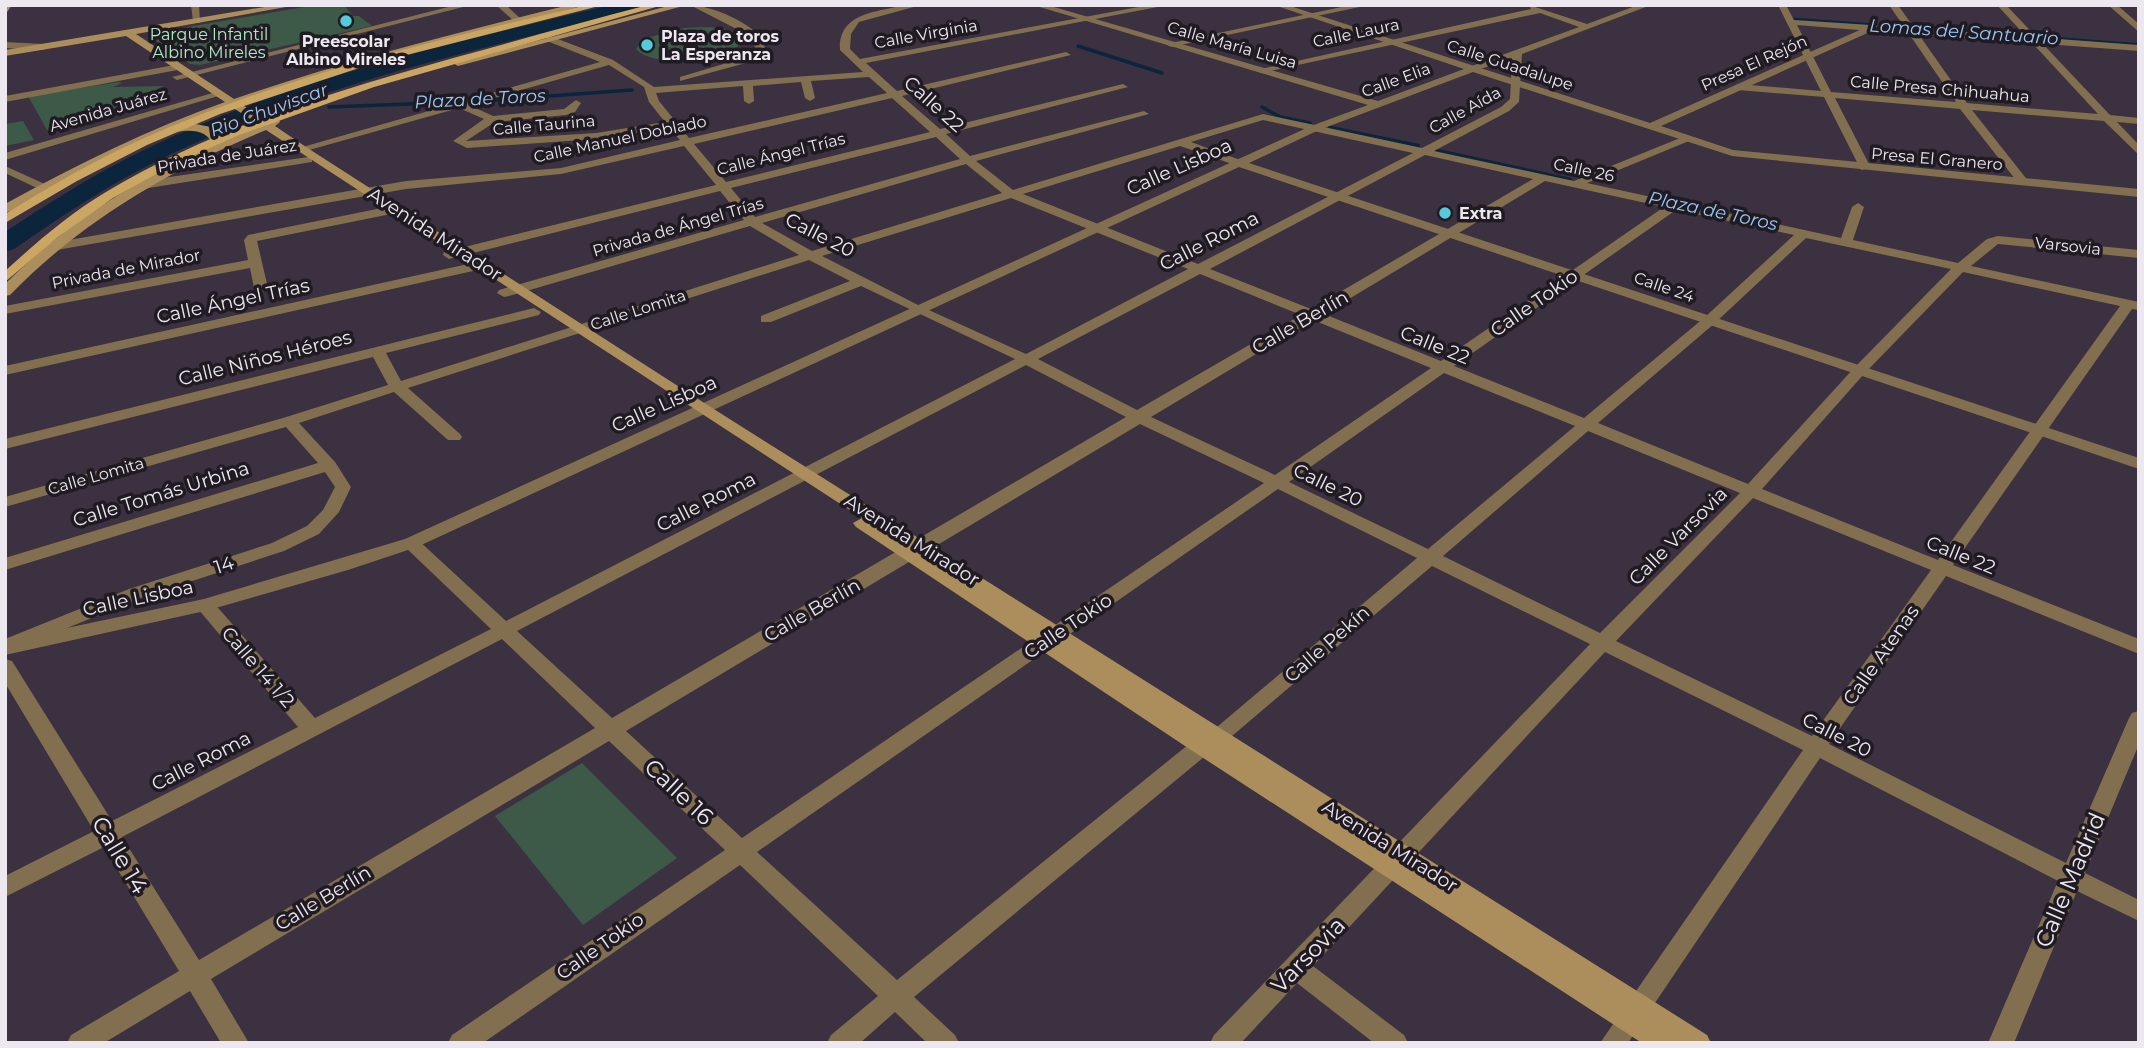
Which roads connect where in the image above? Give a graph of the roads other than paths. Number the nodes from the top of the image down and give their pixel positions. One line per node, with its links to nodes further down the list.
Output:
1 (8, 5): 24 (main road)
2 (195, 5): 28 (street)
3 (293, 5): 28 (main road)
4 (467, 5): 52 (street)
5 (500, 5): 27 (street)
6 (581, 5): 27 (main road)
7 (599, 5): 108 (main road)
8 (659, 5): 30 (main road)
9 (674, 5): 30 (main road)
10 (683, 5): 37 (main road)
11 (694, 5): 58 (street)
12 (917, 5): 48 (street, Calle 22)
13 (1037, 5): 26 (street, Calle María Luisa)
14 (1164, 5): 26 (street, Calle Virginia)
15 (1278, 5): 25 (street, Calle Guadalupe)
16 (1365, 5): 25 (street)
17 (1528, 5): 23 (street)
18 (1647, 5): 31 (street, Calle Elia)
19 (1782, 5): 29 (street)
20 (1893, 5): 34 (street)
21 (2001, 5): 38 (street)
22 (2112, 5): 33 (street)
23 (1540, 10): 31 (street); 39 (street, Calle Laura)
24 (5, 12)
25 (1311, 16): 39 (street, Calle Guadalupe); 40 (street)
26 (1088, 19): 40 (street, Calle María Luisa); 48 (street, Calle Virginia)
27 (518, 20): 70 (main road)
28 (197, 21): 35 (main road)
29 (1791, 22): 32 (street); 46 (street)
30 (594, 23): 123 (main road)
31 (1587, 27): 44 (street, Calle Elia)
32 (1871, 28): 34 (street); 46 (street, Presa El Rejón)
33 (2139, 29)
34 (1911, 32): 38 (street); 69 (street)
35 (128, 33): 36 (main road); 52 (main road, Avenida Mirador)
36 (114, 35): 41 (main road); 50 (main road)
37 (550, 39): 47 (street, Calle 20); 70 (main road)
38 (2033, 41): 42 (street); 73 (street)
39 (1391, 42): 49 (street, Calle Guadalupe); 51 (street, Calle Laura)
40 (1171, 44): 51 (street, Calle María Luisa)
41 (43, 47): 43 (street)
42 (2139, 48)
43 (6, 51)
44 (1517, 51): 49 (street, Calle Elia); 56 (street, Calle Aída)
45 (1066, 55): 60 (street, Calle Manuel Doblado)
46 (1808, 56): 59 (street, Presa El Rejón); 61 (street)
47 (610, 62): 58 (street, Calle 20); 68 (street, Privada de Juárez)
48 (858, 62): 53 (street, Calle 22)
49 (1472, 69): 56 (street, Calle Guadalupe); 67 (street, Calle Elia)
50 (167, 70): 52 (street); 64 (street)
51 (1261, 70): 67 (street, Calle María Luisa)
52 (182, 72): 62 (main road, Avenida Mirador); 70 (main road, Avenida Mirador)
53 (871, 74): 54 (street); 60 (street, Calle 22)
54 (805, 78): 55 (street); 63 (street)
55 (748, 82): 58 (street); 65 (street)
56 (1516, 83): 77 (street, Calle Guadalupe); 85 (street, Calle Aída)
57 (1123, 87): 80 (street, Calle Ángel Trías)
58 (650, 88): 76 (street, Calle 20)
59 (1738, 88): 61 (street, Calle Presa Chihuahua); 77 (street, Presa El Rejón)
60 (894, 93): 80 (street, Calle 22); 83 (street, Calle Manuel Doblado)
61 (1829, 95): 69 (street, Calle Presa Chihuahua); 92 (street)
62 (208, 97): 70 (street, Avenida Juárez); 89 (street, Avenida Juárez)
63 (810, 97)
64 (5, 99)
65 (749, 101)
66 (576, 103): 74 (street, Calle Taurina)
67 (1377, 104): 78 (street, Calle Elia)
68 (461, 105): 74 (street, Calle Taurina); 88 (street, Privada de Juárez)
69 (1964, 107): 73 (street, Calle Presa Chihuahua); 95 (street)
70 (241, 113): 79 (main road); 82 (main road); 88 (main road, Avenida Mirador)
71 (1144, 114): 90 (street, Privada de Ángel Trías)
72 (1270, 117): 78 (street, Calle 26); 84 (street, Calle Lomita)
73 (2108, 118): 75 (street, Calle Presa Chihuahua); 86 (street)
74 (492, 119): 76 (street, Calle Taurina)
75 (2139, 121)
76 (672, 124): 83 (street, Calle 20)
77 (1650, 127): 81 (street, Calle Guadalupe)
78 (1315, 128): 85 (street, Calle 26); 91 (street, Calle Lisboa)
79 (161, 129): 82 (main road); 99 (main road)
80 (938, 133): 90 (street, Calle 22); 98 (street, Calle Ángel Trías)
81 (1685, 139): 87 (street, Calle Guadalupe); 96 (street)
82 (218, 140): 97 (main road)
83 (688, 142): 98 (street, Calle 20); 100 (street, Calle Manuel Doblado)
84 (1179, 142): 91 (street, Calle 24); 101 (street, Calle Lomita)
85 (1423, 151): 94 (street, Calle 26); 103 (street, Calle Roma)
86 (2139, 152)
87 (1732, 153): 92 (street, Presa El Granero)
88 (303, 155): 97 (street, Privada de Juárez); 100 (main road, Avenida Mirador)
89 (5, 157)
90 (968, 160): 101 (street, Calle 22); 109 (street, Privada de Ángel Trías)
91 (1240, 163): 103 (street, Calle 24); 110 (street, Calle Lisboa)
92 (1865, 168): 95 (street, Presa El Granero)
93 (5, 169): 99 (street)
94 (1543, 177): 96 (street, Calle 26); 111 (street, Calle Berlín)
95 (2023, 183): 102 (street, Presa El Granero)
96 (1576, 184): 104 (street, Calle 26)
97 (142, 185): 115 (main road)
98 (724, 186): 109 (street, Calle 20); 118 (street, Calle Ángel Trías)
99 (43, 187): 106 (main road)
100 (361, 192): 107 (main road, Avenida Mirador); 115 (street, Calle Manuel Doblado)
101 (1010, 193): 110 (street, Calle 22); 117 (street, Calle Lomita)
102 (2139, 193)
103 (1340, 196): 111 (street, Calle 24); 121 (street, Calle Roma)
104 (1673, 206): 112 (street, Calle 26); 122 (street, Calle Tokio)
105 (1858, 207): 114 (street)
106 (5, 209)
107 (389, 211): 118 (main road, Avenida Mirador); 119 (street)
108 (5, 219)
109 (751, 222): 117 (street, Calle 20); 126 (street, Privada de Ángel Trías)
110 (1095, 228): 121 (street, Calle 22); 129 (street, Calle Lisboa)
111 (1450, 233): 122 (street, Calle 24); 132 (street, Calle Berlín)
112 (1804, 233): 114 (street, Calle 26); 134 (street, Calle Pekín)
113 (1998, 240): 116 (street, Varsovia); 120 (street, Calle Varsovia)
114 (1846, 241): 120 (street, Calle 26)
115 (51, 247): 127 (main road)
116 (2139, 254)
117 (811, 255): 124 (street, Calle 20); 135 (street, Calle Lomita)
118 (460, 258): 126 (main road, Avenida Mirador); 140 (street, Calle Ángel Trías)
119 (253, 263): 125 (street); 130 (street, Privada de Mirador)
120 (1960, 268): 128 (street, Calle 26); 139 (street, Calle Varsovia)
121 (1199, 269): 132 (street, Calle 22); 137 (street, Calle Roma)
122 (1574, 275): 134 (street, Calle 24); 138 (street, Calle Tokio)
123 (5, 278)
124 (862, 281): 129 (street, Calle 20); 133 (street)
125 (261, 288)
126 (511, 290): 131 (main road, Avenida Mirador); 135 (main road, Avenida Mirador)
127 (5, 292)
128 (2133, 305): 146 (street, Calle Atenas)
129 (915, 309): 137 (street, Calle 20); 142 (street, Calle Lisboa)
130 (5, 310)
131 (534, 312): 135 (main road, Avenida Mirador); 136 (street, Calle Niños Héroes)
132 (1312, 314): 138 (street, Calle 22); 143 (street, Calle Berlín)
133 (766, 319)
134 (1710, 320): 139 (street, Calle 24); 145 (street, Calle Pekín)
135 (575, 331): 141 (street, Calle Lomita); 142 (main road, Avenida Mirador)
136 (377, 350): 141 (street); 148 (street, Calle Niños Héroes)
137 (1026, 359): 143 (street, Calle 20); 151 (street, Calle Roma)
138 (1439, 368): 145 (street, Calle 22); 152 (street, Calle Tokio)
139 (1859, 370): 146 (street, Calle 24); 153 (street, Calle Varsovia)
140 (5, 371)
141 (396, 386): 144 (street, Calle Lomita); 147 (street)
142 (698, 411): 151 (main road, Avenida Mirador); 155 (street, Calle Lisboa)
143 (1138, 418): 152 (street, Calle 20); 156 (street, Calle Berlín)
144 (289, 421): 150 (street, 14); 154 (street, Calle Lomita)
145 (1583, 425): 153 (street, Calle 22); 157 (street, Calle Pekín)
146 (2039, 432): 149 (street, Calle 24); 159 (street, Calle Atenas)
147 (454, 437)
148 (5, 443)
149 (2139, 464)
150 (329, 465): 158 (street, Calle Tomás Urbina); 164 (street, 14)
151 (802, 477): 156 (main road, Avenida Mirador); 161 (street, Calle Roma)
152 (1275, 481): 157 (street, Calle 20); 162 (street, Calle Tokio)
153 (1750, 492): 159 (street, Calle 22); 163 (street, Calle Varsovia)
154 (5, 502)
155 (411, 542): 160 (street, Calle Lisboa); 161 (street, Calle 16)
156 (915, 550): 162 (main road, Avenida Mirador); 169 (street, Calle Berlín)
157 (1428, 557): 163 (street, Calle 20); 170 (street, Calle Pekín)
158 (5, 564)
159 (1943, 568): 165 (street, Calle 22); 171 (street, Calle Atenas)
160 (205, 605): 164 (street, Calle Lisboa); 168 (street, Calle 14 1/2)
161 (503, 629): 168 (street, Calle Roma); 169 (street, Calle 16)
162 (1052, 638): 170 (main road, Avenida Mirador); 173 (street, Calle Tokio)
163 (1602, 643): 171 (street, Calle 20); 174 (street, Calle Varsovia)
164 (5, 647)
165 (2139, 647)
166 (5, 666): 172 (street, Calle 14)
167 (2139, 718): 175 (street, Calle Madrid)
168 (311, 728): 172 (street, Calle Roma)
169 (610, 728): 173 (street, Calle 16); 179 (street, Calle Berlín)
170 (1210, 742): 174 (main road, Avenida Mirador); 180 (street, Calle Pekín)
171 (1816, 747): 175 (street, Calle 20); 181 (street, Calle Atenas)
172 (107, 833): 176 (street, Calle Roma); 179 (street, Calle 14)
173 (740, 849): 180 (street, Calle 16); 184 (street, Calle Tokio)
174 (1398, 860): 178 (street, Varsovia); 181 (main road, Avenida Mirador)
175 (2070, 877): 177 (street, Calle 20); 192 (street, Calle Madrid)
176 (5, 887)
177 (2139, 911)
178 (1296, 967): 187 (street, Varsovia); 188 (street)
179 (194, 976): 182 (street, Calle Berlín); 183 (street, Calle 14)
180 (895, 996): 185 (street, Calle Pekín); 186 (street, Calle 16)
181 (1634, 1013): 189 (street, Calle Atenas); 190 (main road, Avenida Mirador); 191 (main road, Avenida Mirador)
182 (80, 1043)
183 (236, 1043)
184 (460, 1043)
185 (840, 1043)
186 (946, 1043)
187 (1223, 1043)
188 (1395, 1043)
189 (1613, 1043)
190 (1665, 1043)
191 (1698, 1043)
192 (2001, 1043)

